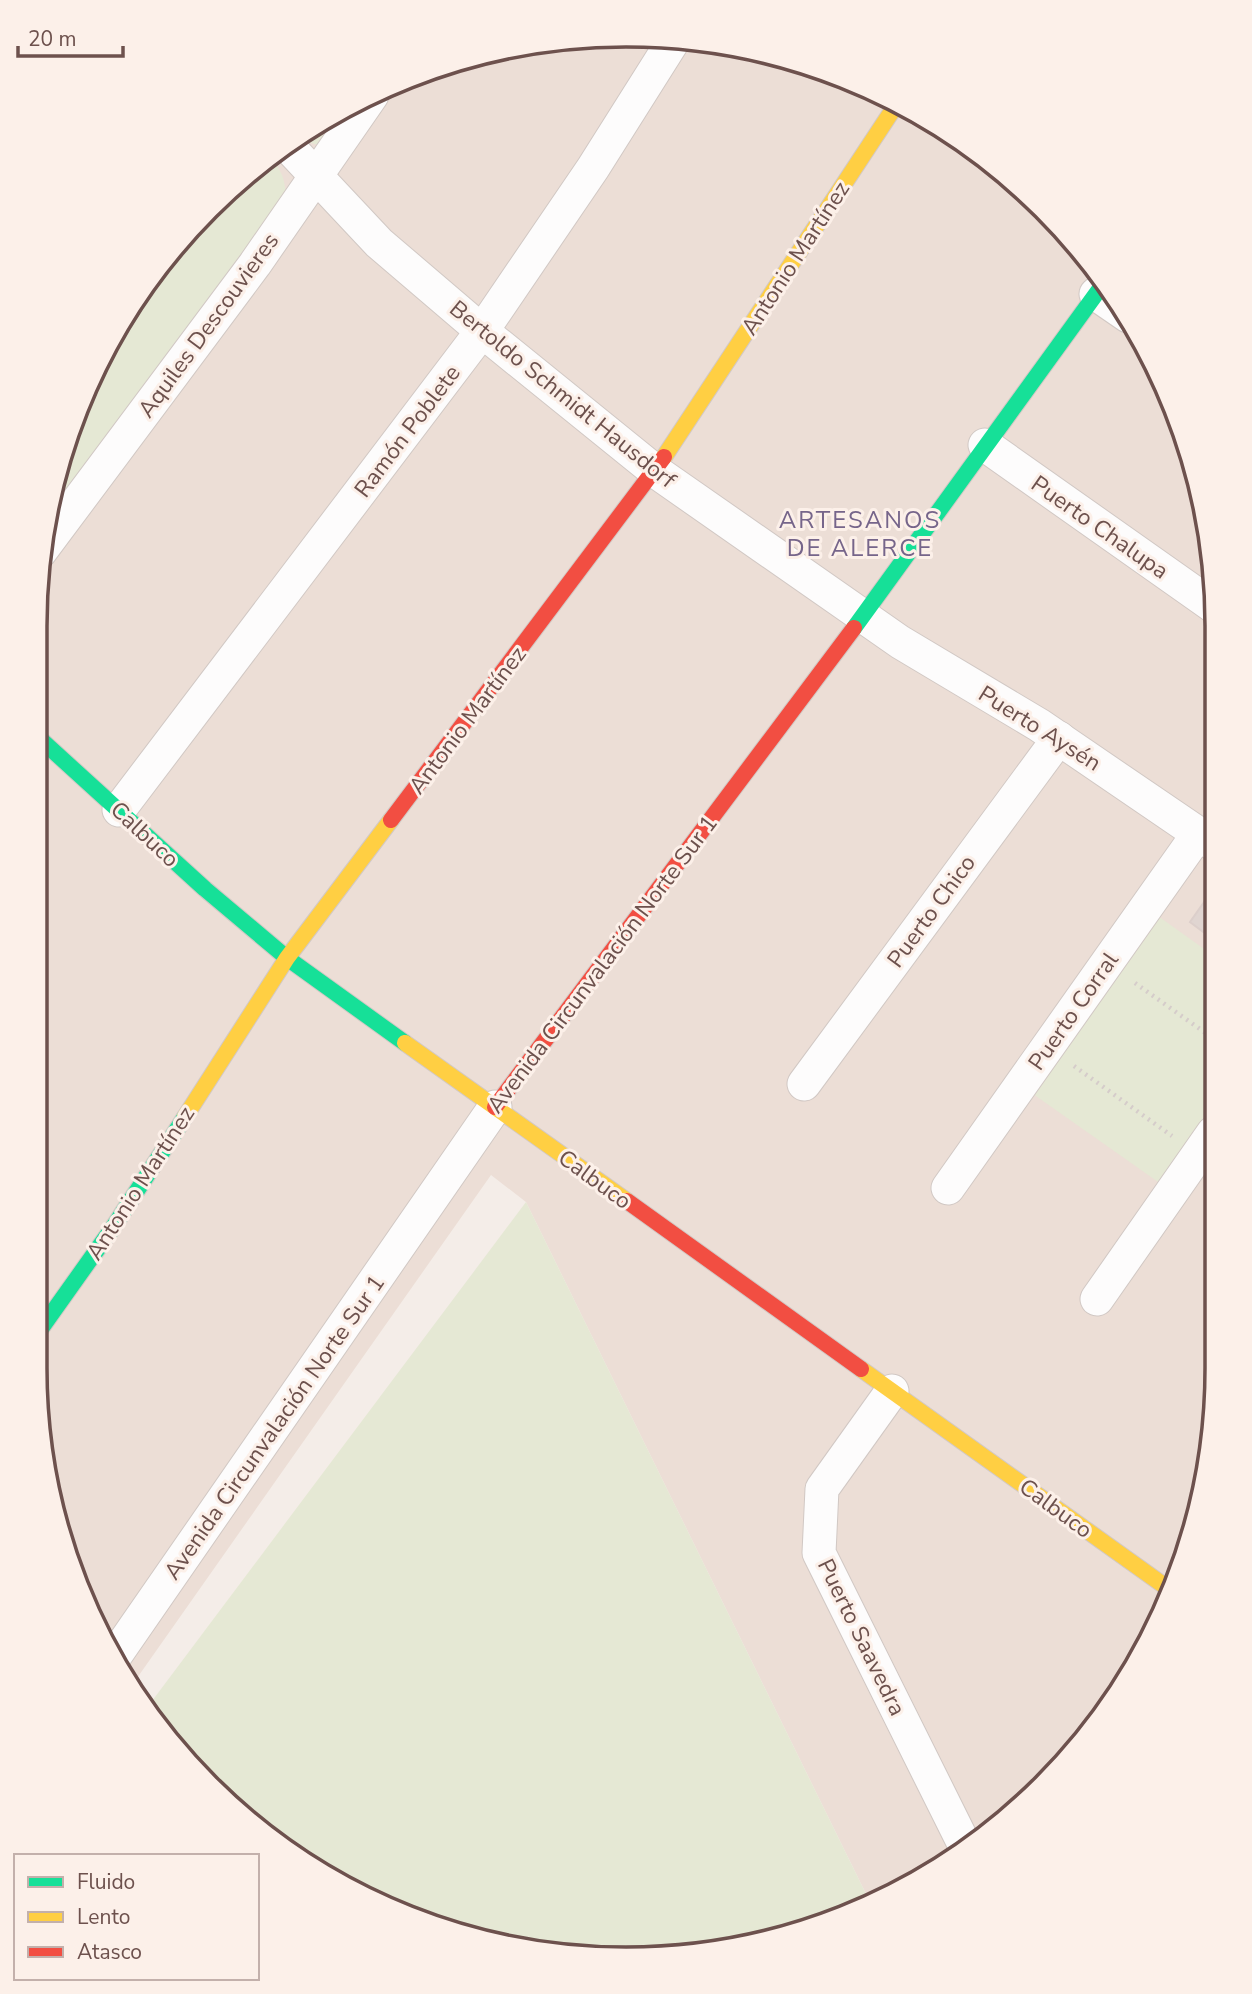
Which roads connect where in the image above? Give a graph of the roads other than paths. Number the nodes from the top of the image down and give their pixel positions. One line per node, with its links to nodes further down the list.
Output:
1 (668, 48): 7 (street, Ramón Poblete)
2 (361, 112): 5 (street, Aquiles Descouvieres)
3 (891, 112): 9 (street, Antonio Martínez)
4 (294, 152): 5 (street, Bertoldo Schmidt Hausdorf)
5 (316, 177): 7 (street, Bertoldo Schmidt Hausdorf); 10 (street, Aquiles Descouvieres)
6 (1098, 292): 8 (street, Avenida Circunvalación Norte Sur 1)
7 (482, 331): 9 (street, Bertoldo Schmidt Hausdorf); 15 (street, Ramón Poblete)
8 (985, 445): 11 (street, Puerto Chalupa); 12 (street, Avenida Circunvalación Norte Sur 1)
9 (655, 471): 12 (street, Bertoldo Schmidt Hausdorf); 18 (street, Antonio Martínez)
10 (55, 532)
11 (1204, 600)
12 (862, 617): 13 (street, Puerto Aysén); 20 (street, Avenida Circunvalación Norte Sur 1)
13 (1059, 738): 16 (street, Puerto Aysén); 19 (street, Puerto Chico)
14 (47, 745): 15 (street, Calbuco)
15 (119, 810): 18 (street, Calbuco)
16 (1205, 838)
17 (1205, 840): 22 (street, Puerto Corral)
18 (287, 958): 20 (street, Calbuco); 24 (street, Antonio Martínez)
19 (804, 1084)
20 (495, 1107): 25 (street, Calbuco); 27 (street, Avenida Circunvalación Norte Sur 1)
21 (1205, 1145): 23 (street)
22 (948, 1188)
23 (1097, 1299)
24 (47, 1319)
25 (892, 1391): 26 (street, Calbuco); 28 (street, Puerto Saavedra)
26 (1163, 1585)
27 (120, 1648)
28 (962, 1839)

